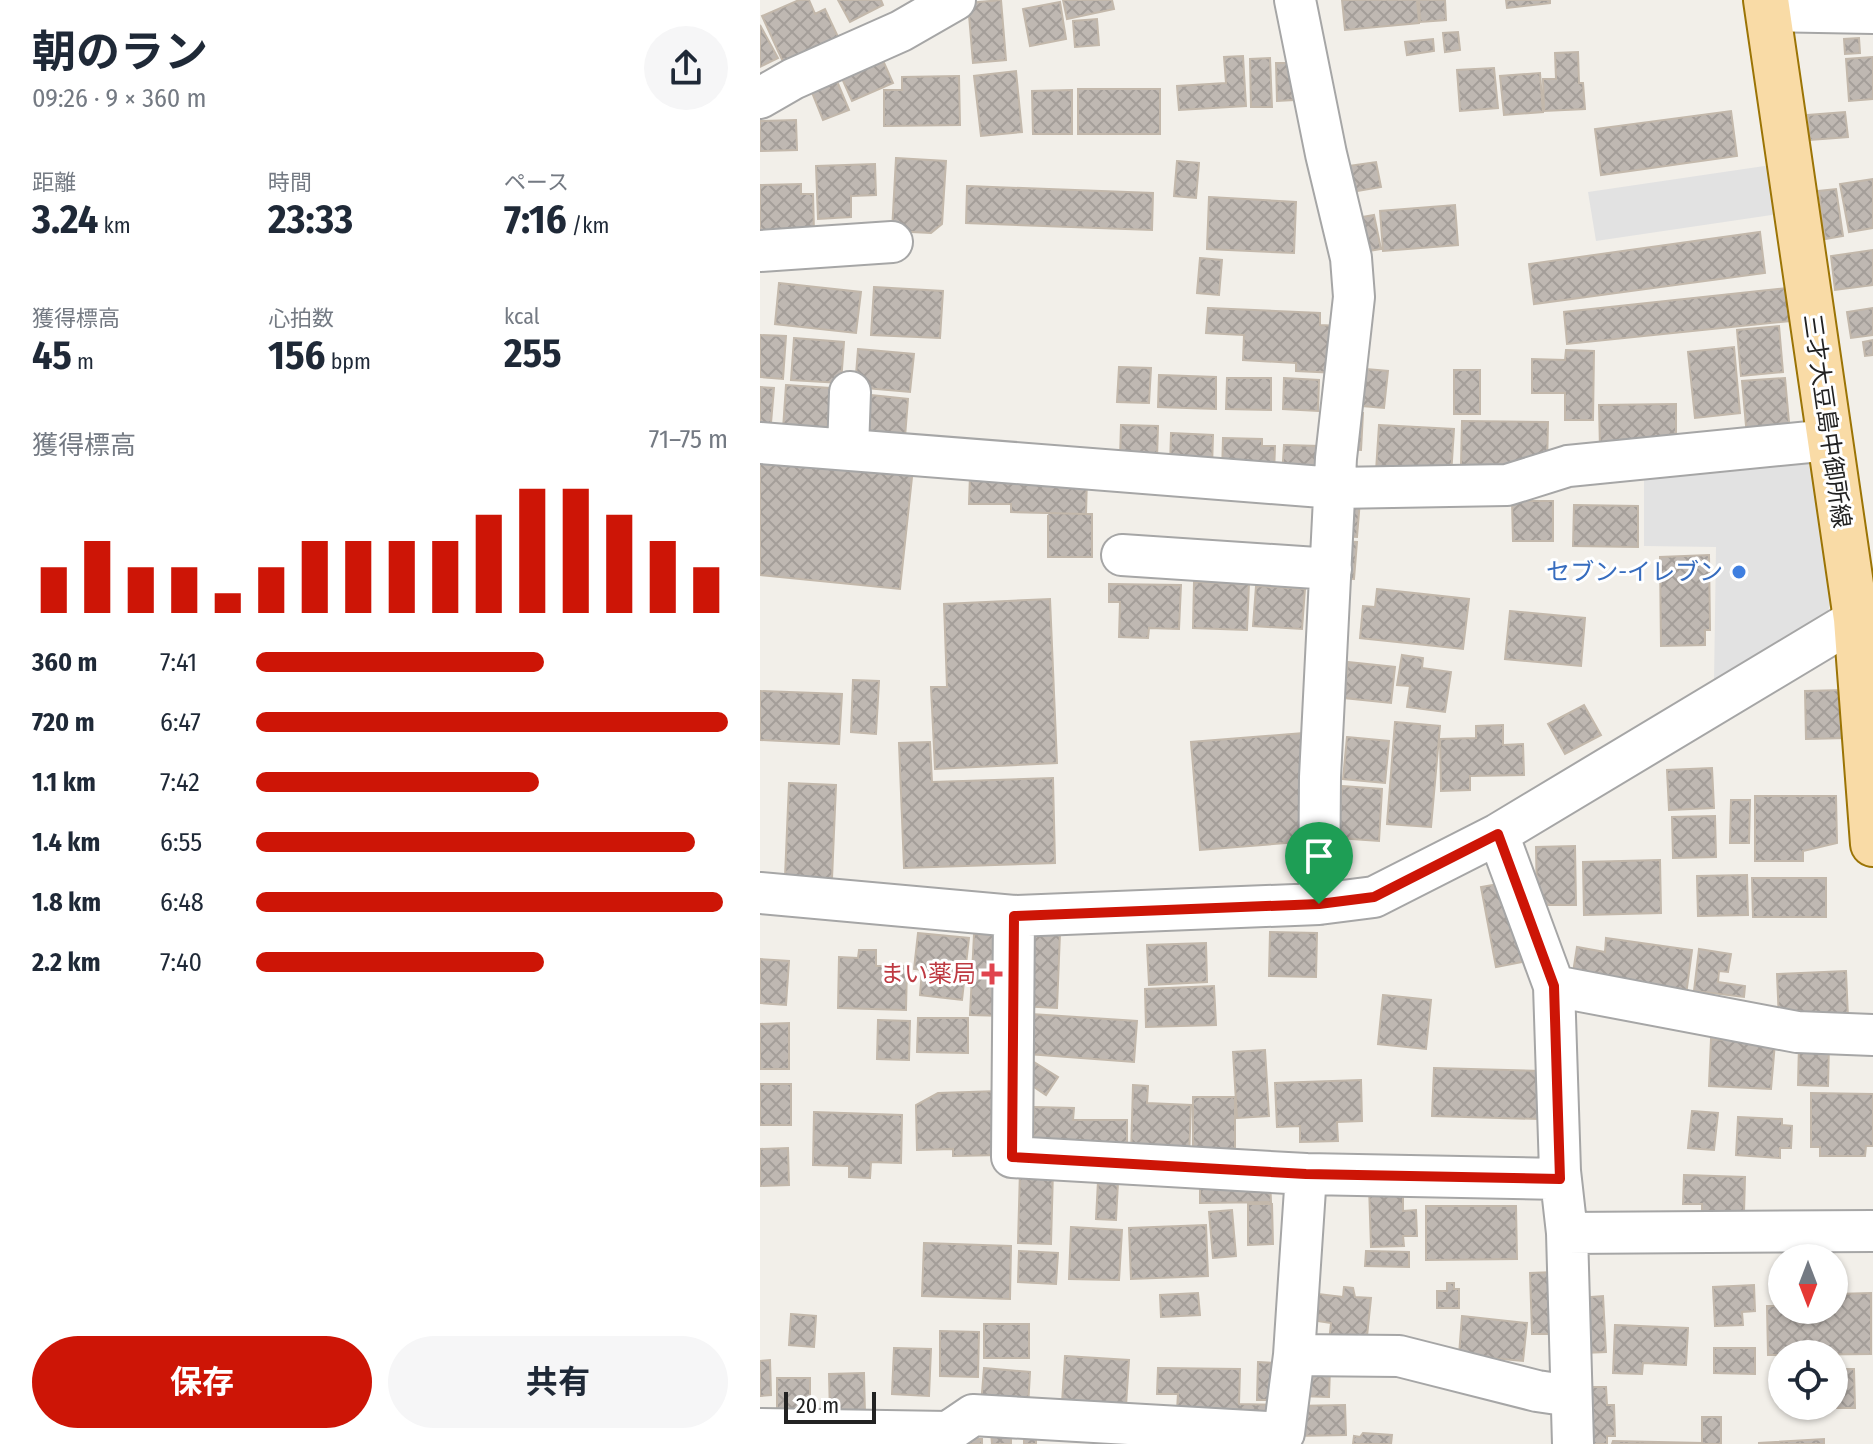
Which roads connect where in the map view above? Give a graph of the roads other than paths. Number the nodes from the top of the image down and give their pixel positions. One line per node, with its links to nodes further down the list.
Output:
1 (955, 0): 5 (street)
2 (1295, 0): 12 (street)
3 (1767, 6): 4 (street); 9 (main road, 三才大豆島中御所線)
4 (1873, 13)
5 (760, 98)
6 (892, 242): 7 (street)
7 (760, 251)
8 (850, 392): 11 (street)
9 (1830, 440): 12 (street); 15 (main road, 三才大豆島中御所線)
10 (760, 443): 11 (street)
11 (848, 450): 12 (street)
12 (1335, 488): 14 (street)
13 (1122, 555): 14 (street)
14 (1331, 569): 19 (street)
15 (1864, 612): 16 (street); 17 (main road, 三才大豆島中御所線)
16 (1498, 834): 19 (street); 21 (street)
17 (1873, 844)
18 (760, 893): 20 (street)
19 (1319, 904): 20 (street)
20 (1014, 916): 23 (street)
21 (1554, 986): 22 (street); 24 (street)
22 (1873, 1035)
23 (1306, 1174): 24 (street); 27 (street)
24 (1560, 1179): 26 (street)
25 (1873, 1231): 26 (street)
26 (1567, 1233): 28 (street)
27 (1294, 1355): 28 (street); 29 (street)
28 (1571, 1396): 30 (street)
29 (760, 1429)
30 (1573, 1444)

